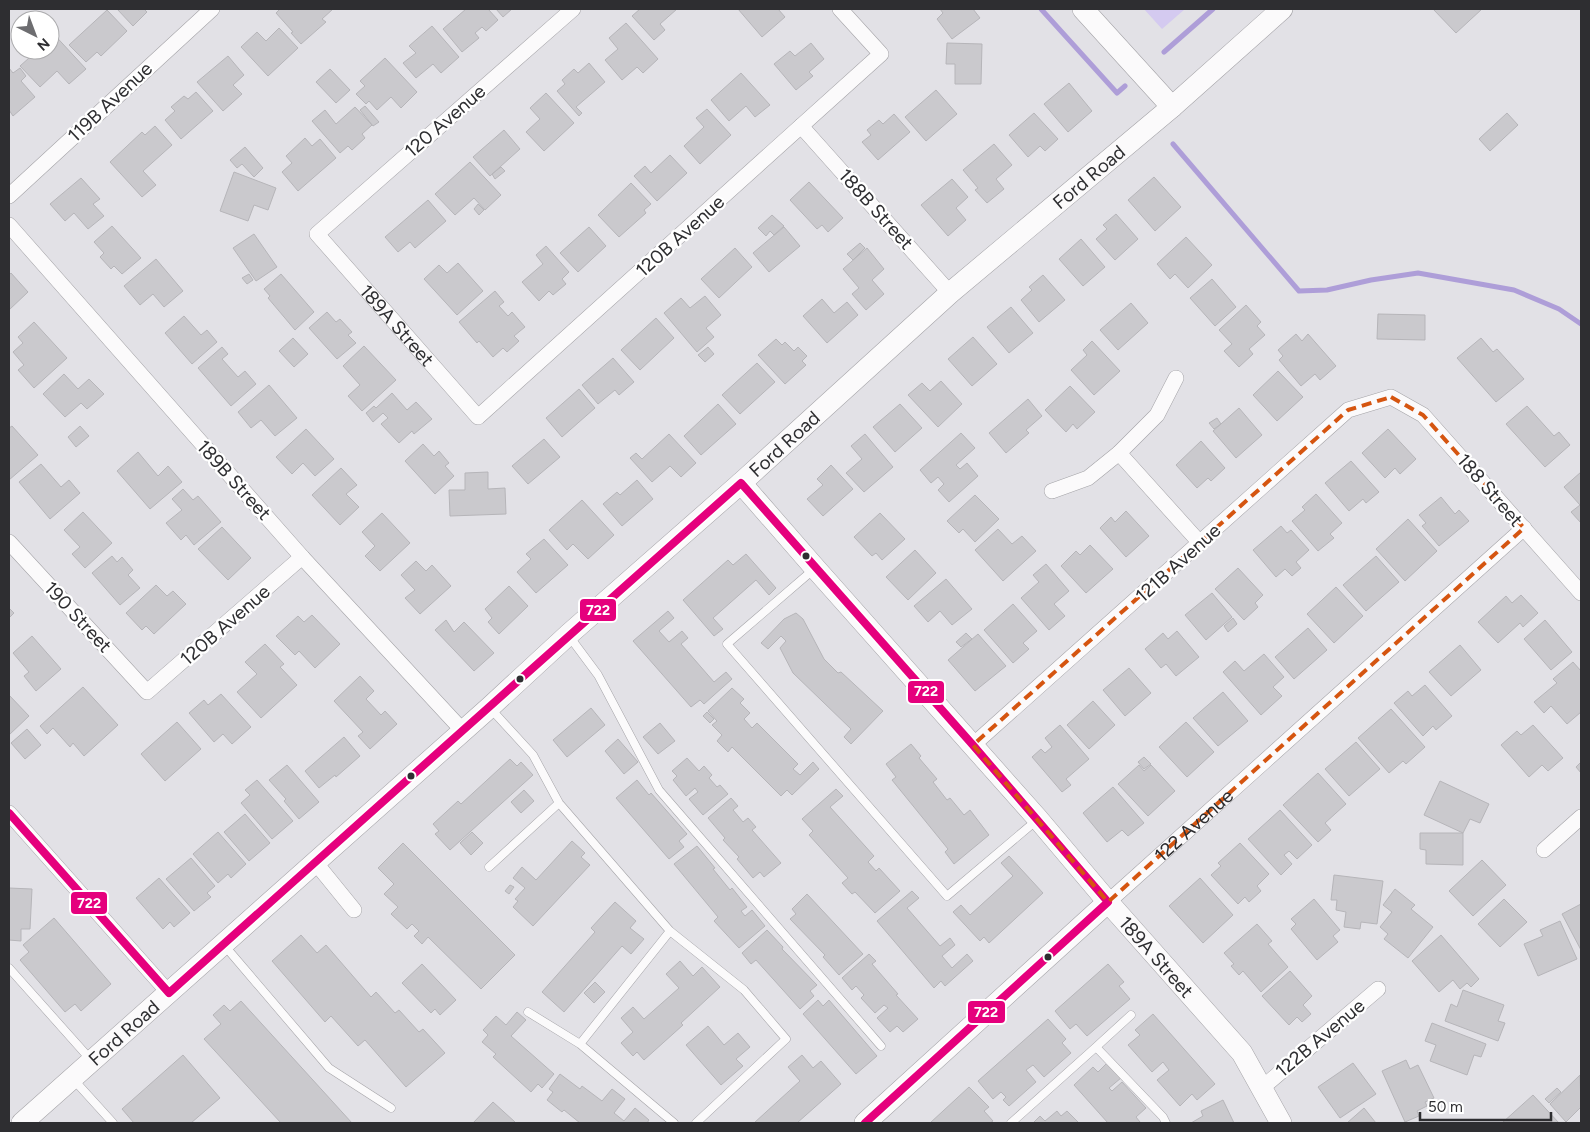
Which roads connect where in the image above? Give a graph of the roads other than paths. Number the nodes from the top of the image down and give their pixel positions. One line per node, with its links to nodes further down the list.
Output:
1 (212, 9): 8 (street, 119B Avenue)
2 (573, 9): 10 (street, 120 Avenue)
3 (840, 9): 7 (street, 120B Avenue)
4 (1083, 9): 6 (main road)
5 (1282, 9): 6 (main road, Ford Road)
6 (1172, 107): 11 (main road, Ford Road)
7 (801, 126): 11 (street, 188B Street); 14 (street, 120B Avenue)
8 (9, 196)
9 (9, 225): 21 (street, 189B Street)
10 (317, 234): 14 (street, 189A Street)
11 (950, 293): 16 (main road, Ford Road)
12 (1176, 378): 15 (street)
13 (1392, 397): 18 (street, 188 Street); 20 (street, 121B Avenue)
14 (478, 417)
15 (1119, 453): 17 (street); 20 (street)
16 (741, 483): 22 (main road, 189A Street); 24 (main road, Ford Road)
17 (1052, 491)
18 (1524, 528): 23 (street, 188 Street); 36 (street, 122 Avenue)
19 (9, 542): 25 (street, 190 Street)
20 (1200, 543): 28 (street, 121B Avenue)
21 (302, 557): 25 (street, 120B Avenue); 27 (street, 189B Street)
22 (815, 568): 28 (main road, 189A Street); 32 (lane)
23 (1581, 593)
24 (568, 634): 26 (main road, Ford Road); 46 (lane)
25 (147, 692)
26 (490, 707): 27 (main road, Ford Road); 29 (lane)
27 (463, 731): 34 (main road, Ford Road)
28 (973, 746): 32 (main road, 189A Street)
29 (559, 803): 35 (lane); 38 (lane)
30 (9, 812): 42 (street)
31 (1581, 817): 33 (street)
32 (1038, 818): 36 (main road, 189A Street)
33 (1544, 850)
34 (316, 862): 37 (street); 39 (main road, Ford Road)
35 (489, 867)
36 (1108, 902): 50 (main road, 189A Street); 56 (main road, 122 Avenue)
37 (354, 910)
38 (670, 931): 45 (lane); 55 (lane)
39 (223, 945): 42 (main road, Ford Road); 51 (lane)
40 (9, 968): 48 (lane)
41 (1378, 989): 50 (street, 122B Avenue)
42 (169, 993): 48 (main road, Ford Road)
43 (528, 1012): 45 (lane)
44 (1131, 1015): 47 (lane)
45 (580, 1044): 54 (lane)
46 (881, 1046)
47 (1096, 1047): 57 (lane); 58 (lane)
48 (92, 1061): 49 (main road, Ford Road)
49 (72, 1079): 52 (main road, Ford Road); 53 (lane)
50 (1262, 1088): 59 (main road, 189A Street)
51 (391, 1108)
52 (22, 1123)
53 (112, 1123)
54 (674, 1123)
55 (696, 1123)
56 (864, 1123)
57 (1011, 1123)
58 (1166, 1123)
59 (1282, 1123)

